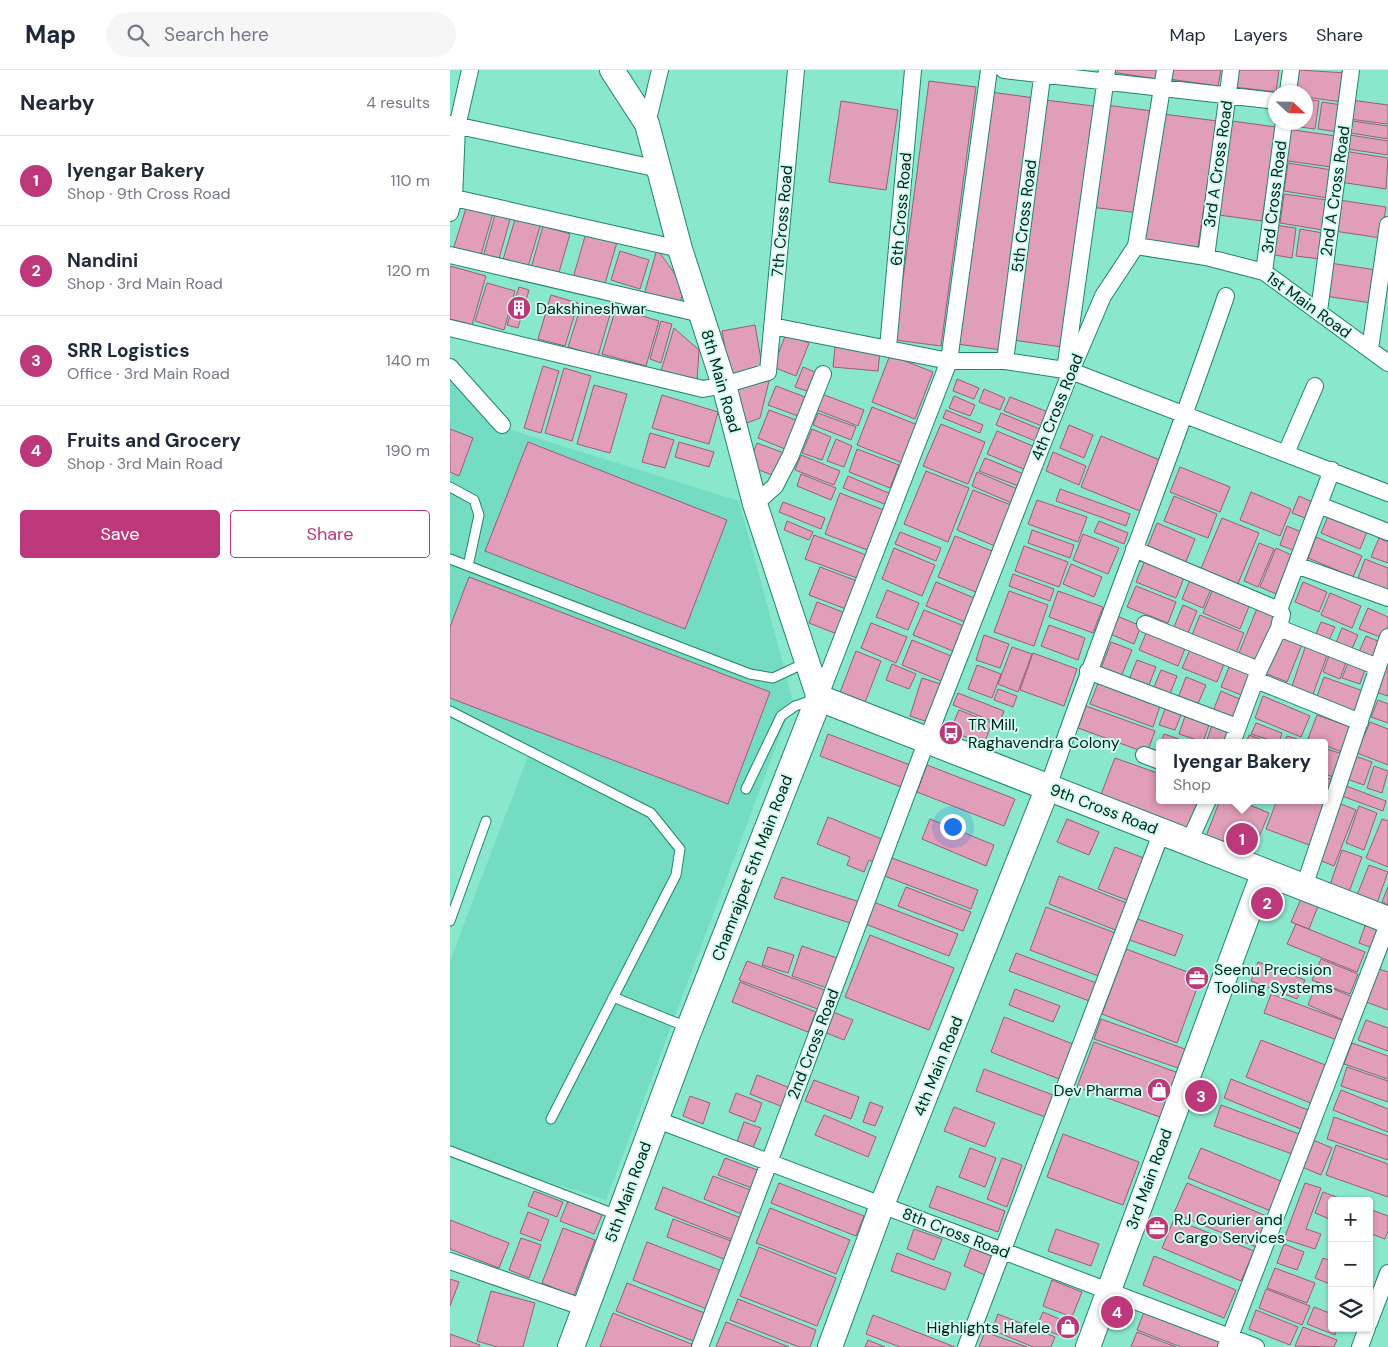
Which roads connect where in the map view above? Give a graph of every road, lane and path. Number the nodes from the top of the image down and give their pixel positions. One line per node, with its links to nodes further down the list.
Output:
1 (470, 70): 19 (street)
2 (612, 70): 18 (street, 8th Main Road)
3 (660, 70): 18 (street)
4 (796, 70): 32 (street, 7th Cross Road)
5 (913, 70): 34 (street, 6th Cross Road)
6 (989, 70): 36 (street)
7 (1004, 70): 12 (street)
8 (1165, 70): 15 (street, 4th Cross Road)
9 (1231, 70): 16 (street, 3rd A Cross Road)
10 (1291, 70): 14 (street)
11 (1351, 70): 30 (street, 2nd A Cross Road)
12 (1043, 72): 13 (street); 37 (street, 5th Cross Road)
13 (1107, 76): 15 (street); 40 (street)
14 (1289, 85)
15 (1162, 88): 16 (street); 24 (street, 4th Cross Road)
16 (1228, 95): 17 (street); 27 (street, 3rd A Cross Road)
17 (1268, 100)
18 (647, 124): 21 (street, 8th Main Road)
19 (454, 126): 21 (street); 22 (street)
20 (1283, 130): 28 (street, 3rd Cross Road)
21 (659, 169): 25 (street, 8th Main Road)
22 (451, 203): 25 (street)
23 (1388, 225): 35 (street)
24 (1136, 246): 27 (street, 1st Main Road); 40 (street, 4th Cross Road)
25 (680, 249): 31 (street, 8th Main Road)
26 (450, 255): 31 (street)
27 (1206, 257): 28 (street, 1st Main Road)
28 (1264, 272): 30 (street, 1st Main Road)
29 (1226, 296): 44 (street)
30 (1318, 311): 35 (street, 1st Main Road)
31 (701, 314): 42 (street, 8th Main Road)
32 (772, 326): 34 (street); 42 (street, 7th Cross Road)
33 (450, 328): 42 (street)
34 (888, 348): 36 (street)
35 (1370, 349): 38 (street, 1st Main Road)
36 (950, 361): 37 (street); 66 (street)
37 (1005, 361): 40 (street)
38 (1388, 362)
39 (450, 367): 45 (street)
40 (1068, 370): 44 (street); 71 (street, 4th Cross Road)
41 (823, 374): 50 (street)
42 (724, 385): 50 (street, 8th Main Road)
43 (1315, 386): 46 (street)
44 (1186, 414): 46 (street); 53 (street)
45 (502, 425)
46 (1286, 453): 47 (street)
47 (1332, 470): 49 (street); 51 (street)
48 (450, 487): 56 (lane)
49 (1388, 492)
50 (755, 504): 62 (street, 8th Main Road)
51 (1319, 505): 52 (street); 55 (street)
52 (1388, 532)
53 (1134, 549): 58 (street); 64 (street)
54 (450, 559): 56 (lane)
55 (1296, 565): 57 (street); 58 (street)
56 (468, 566): 62 (lane)
57 (1388, 598)
58 (1279, 610): 60 (street)
59 (1145, 624): 65 (street)
60 (1279, 628): 63 (street); 65 (street)
61 (1388, 637): 63 (street)
62 (807, 662): 66 (street, 8th Main Road)
63 (1378, 667): 68 (street)
64 (1088, 671): 69 (street); 74 (street)
65 (1257, 675): 68 (street); 69 (street)
66 (819, 698): 71 (main road, 9th Cross Road); 75 (lane); 86 (main road, Chamrajpet 5th Main Road)
67 (450, 711): 85 (lane)
68 (1360, 722): 81 (street)
69 (1237, 727): 70 (street)
70 (1233, 739)
71 (927, 740): 74 (main road, 9th Cross Road); 90 (street, 2nd Cross Road)
72 (1144, 755): 73 (street)
73 (1156, 760)
74 (1048, 787): 78 (main road, 9th Cross Road); 91 (street, 4th Main Road)
75 (746, 790)
76 (1206, 804): 79 (street)
77 (486, 821): 83 (lane)
78 (1162, 832): 79 (main road, 9th Cross Road); 93 (street)
79 (1189, 842): 80 (main road, 9th Cross Road)
80 (1264, 871): 81 (main road, 9th Cross Road); 96 (street, 3rd Main Road)
81 (1304, 887): 82 (main road, 9th Cross Road)
82 (1388, 920)
83 (450, 921)
84 (1388, 924): 100 (street)
85 (613, 997): 86 (lane); 87 (lane)
86 (688, 1032): 88 (main road, 5th Main Road)
87 (552, 1119)
88 (655, 1119): 90 (street, 8th Cross Road); 92 (main road, 5th Main Road)
89 (450, 1152): 92 (lane)
90 (769, 1162): 91 (street, 8th Cross Road); 102 (street, 2nd Cross Road)
91 (882, 1205): 93 (street, 8th Cross Road); 103 (street, 4th Main Road)
92 (620, 1216): 97 (main road, 5th Main Road)
93 (1002, 1251): 96 (street, 8th Cross Road); 104 (street)
94 (450, 1261): 97 (street)
95 (1388, 1273): 98 (street)
96 (1108, 1291): 100 (street, 8th Cross Road); 105 (street, 3rd Main Road)
97 (586, 1308): 101 (main road, 5th Main Road)
98 (1373, 1312)
99 (1366, 1332): 107 (street)
100 (1228, 1342): 106 (street, 8th Cross Road)
101 (571, 1347)
102 (700, 1347)
103 (830, 1347)
104 (966, 1347)
105 (1088, 1347)
106 (1256, 1347)
107 (1360, 1347)

